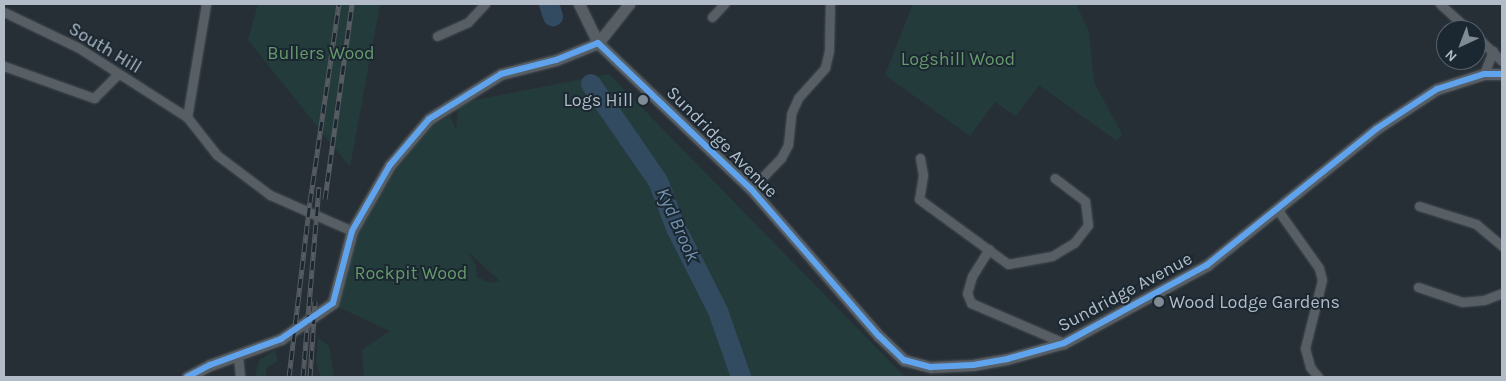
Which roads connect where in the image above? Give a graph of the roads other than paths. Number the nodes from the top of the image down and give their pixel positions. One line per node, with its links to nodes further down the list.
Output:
1 (206, 4): 20 (street)
2 (485, 4): 11 (street)
3 (579, 4): 12 (street, Sundridge Avenue)
4 (629, 4): 12 (street)
5 (724, 4): 9 (street)
6 (830, 4): 23 (street)
7 (1440, 4): 10 (street)
8 (4, 12): 17 (street, South Hill)
9 (712, 17)
10 (1458, 20)
11 (437, 36)
12 (598, 43): 23 (street, Sundridge Avenue); 26 (street)
13 (1486, 45): 14 (street)
14 (1493, 51): 15 (street); 18 (street)
15 (1502, 61)
16 (4, 66): 17 (street)
17 (118, 74): 20 (street, South Hill)
18 (1484, 74): 19 (street, Sundridge Avenue); 25 (street, Sundridge Avenue)
19 (1502, 74)
20 (188, 117): 26 (street)
21 (920, 158): 28 (street)
22 (1055, 178): 28 (street)
23 (751, 189): 31 (street, Sundridge Avenue)
24 (1419, 206): 27 (street)
25 (1277, 209): 31 (street, Sundridge Avenue); 35 (street)
26 (352, 230): 32 (street)
27 (1502, 246)
28 (989, 250): 31 (street)
29 (1418, 287): 30 (street)
30 (1502, 293)
31 (1064, 343)
32 (238, 356): 33 (street); 34 (street)
33 (187, 377)
34 (240, 377)
35 (1318, 377)

